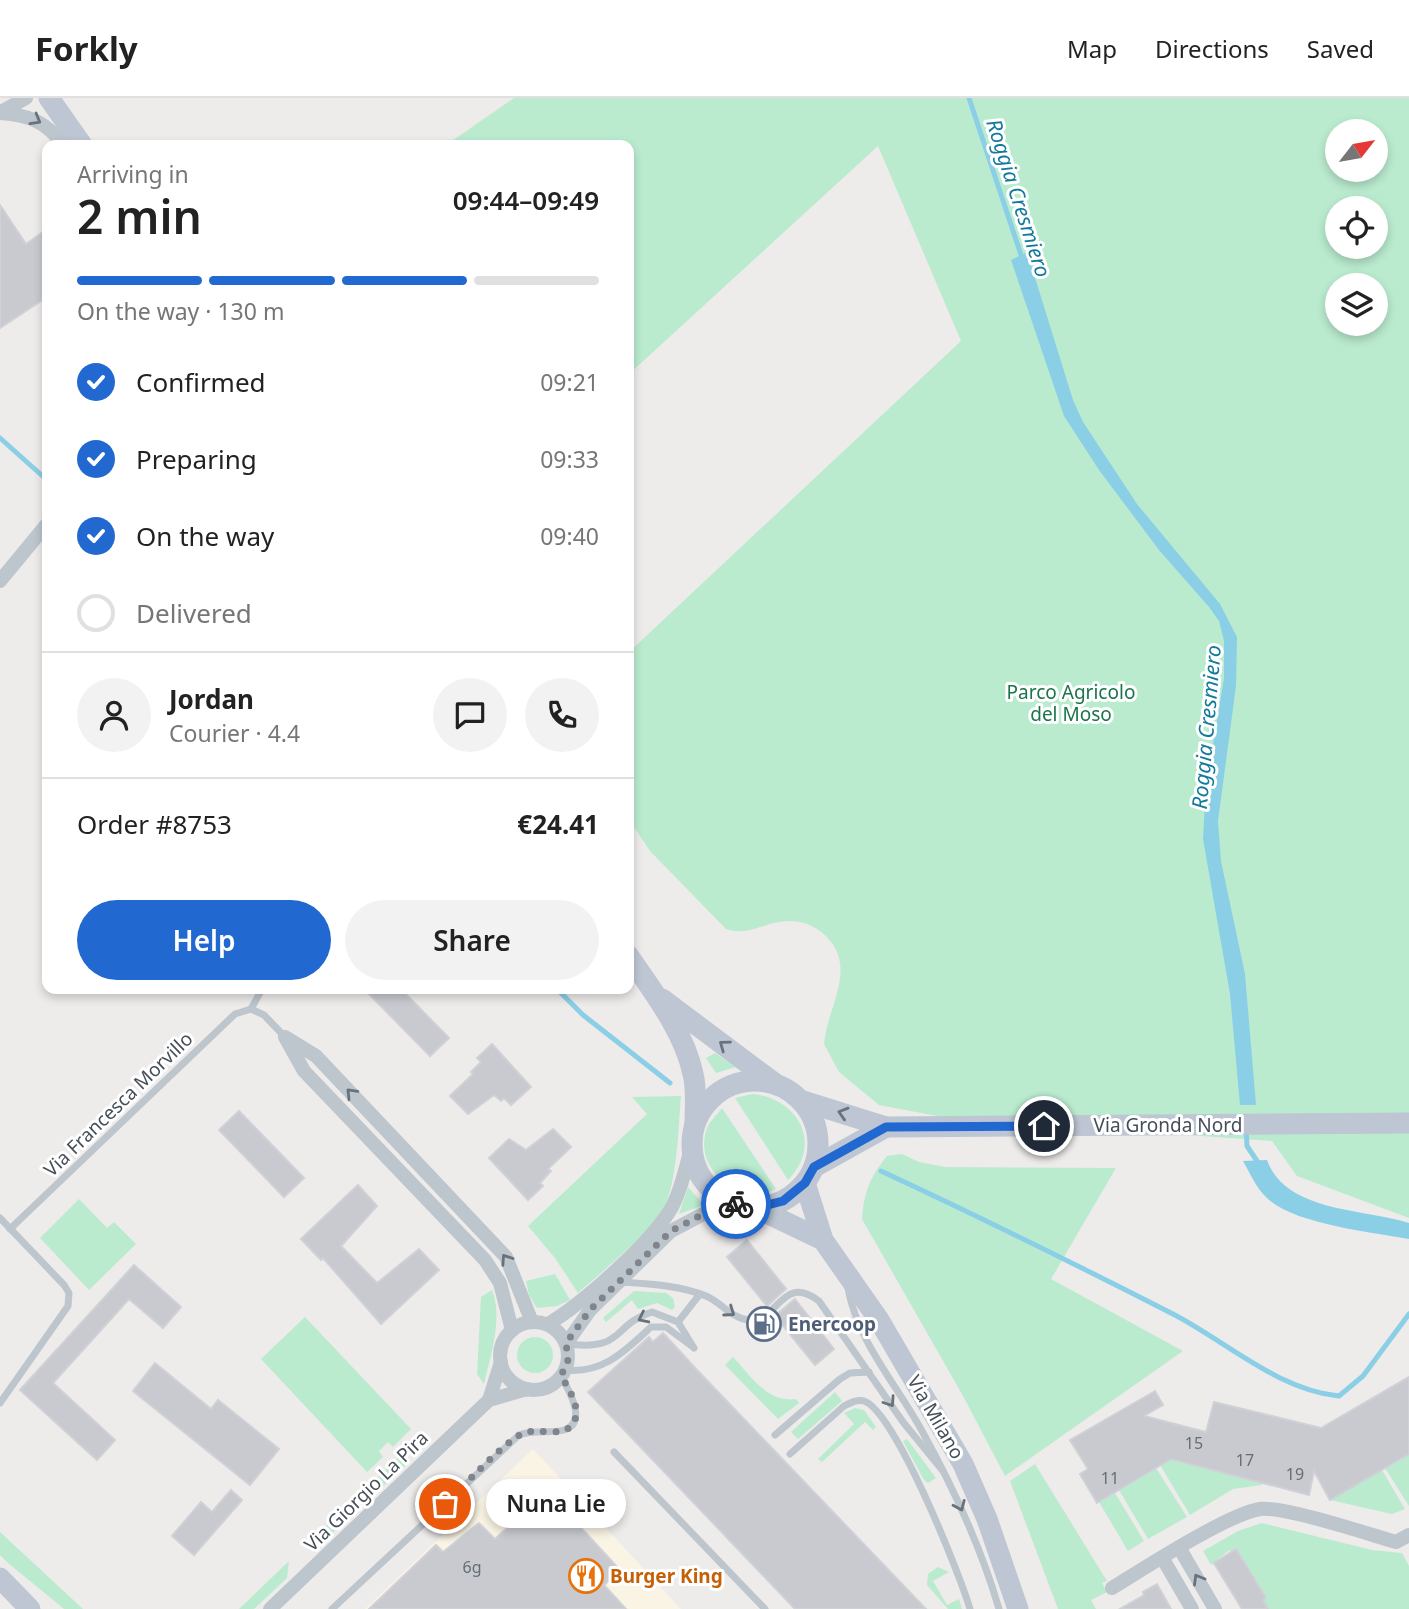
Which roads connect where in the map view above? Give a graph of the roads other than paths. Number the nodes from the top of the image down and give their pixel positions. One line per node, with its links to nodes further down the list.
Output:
1 (26, 98): 3 (street)
2 (49, 98): 5 (main road)
3 (0, 113): 4 (street, one-way to 4)
4 (58, 140)
5 (78, 140)
6 (42, 530): 7 (street)
7 (0, 581)
8 (634, 964): 10 (main road, Via Milano)
9 (259, 994): 11 (lane)
10 (654, 994): 13 (main road, Via Milano, one-way to 10); 15 (main road, Via Milano)
11 (251, 1009): 12 (lane); 27 (lane, Via Francesca Morvillo)
12 (285, 1037): 18 (street, one-way to 12); 20 (street)
13 (778, 1086): 14 (main road, Via Milano); 15 (main road, Via Milano)
14 (800, 1100): 17 (main road, Via Gronda Nord, one-way to 14); 21 (main road, Via Milano)
15 (695, 1123): 19 (main road, Via Milano)
16 (1409, 1123): 17 (main road, Via Gronda Nord)
17 (886, 1127): 21 (main road, Via Gronda Nord)
18 (395, 1139): 20 (street); 22 (street)
19 (692, 1145): 24 (main road, Via Milano); 34 (street)
20 (380, 1152): 23 (street)
21 (809, 1175): 25 (main road); 28 (main road, Via Milano)
22 (436, 1182): 23 (street); 32 (street, one-way to 22)
23 (421, 1195): 36 (street)
24 (728, 1201): 25 (main road, Via Milano); 30 (street)
25 (756, 1208): 28 (main road, Via Milano)
26 (0, 1218): 27 (lane)
27 (10, 1229): 44 (lane)
28 (823, 1240): 29 (main road, Via Milano)
29 (845, 1270): 48 (lane); 60 (main road, Via Milano)
30 (619, 1282): 31 (lane); 35 (street)
31 (700, 1294): 33 (lane); 40 (lane, one-way to 40)
32 (532, 1322): 34 (street); 36 (street)
33 (678, 1322): 38 (lane, one-way to 38); 41 (lane)
34 (548, 1324): 37 (street)
35 (577, 1328): 37 (street); 38 (lane)
36 (512, 1330): 39 (street)
37 (566, 1343): 38 (lane); 41 (street)
38 (592, 1347)
39 (501, 1362): 42 (street); 43 (street, Via Giorgio La Pira)
40 (869, 1372): 45 (lane); 48 (lane, one-way to 48)
41 (563, 1373): 42 (street); 57 (lane)
42 (527, 1389): 43 (street, Via Giorgio La Pira)
43 (489, 1400): 56 (street, Via Giorgio La Pira)
44 (0, 1403)
45 (775, 1436)
46 (614, 1452): 58 (lane)
47 (790, 1454): 59 (lane)
48 (943, 1471): 55 (lane, one-way to 55)
49 (1409, 1535): 50 (street)
50 (1180, 1549): 51 (street); 62 (street, one-way to 50)
51 (1163, 1559): 53 (street); 61 (street)
52 (0, 1578): 54 (main road)
53 (1112, 1588)
54 (31, 1606)
55 (996, 1607)
56 (270, 1609)
57 (332, 1609)
58 (765, 1609)
59 (970, 1609)
60 (1018, 1609)
61 (1192, 1609)
62 (1215, 1609)

